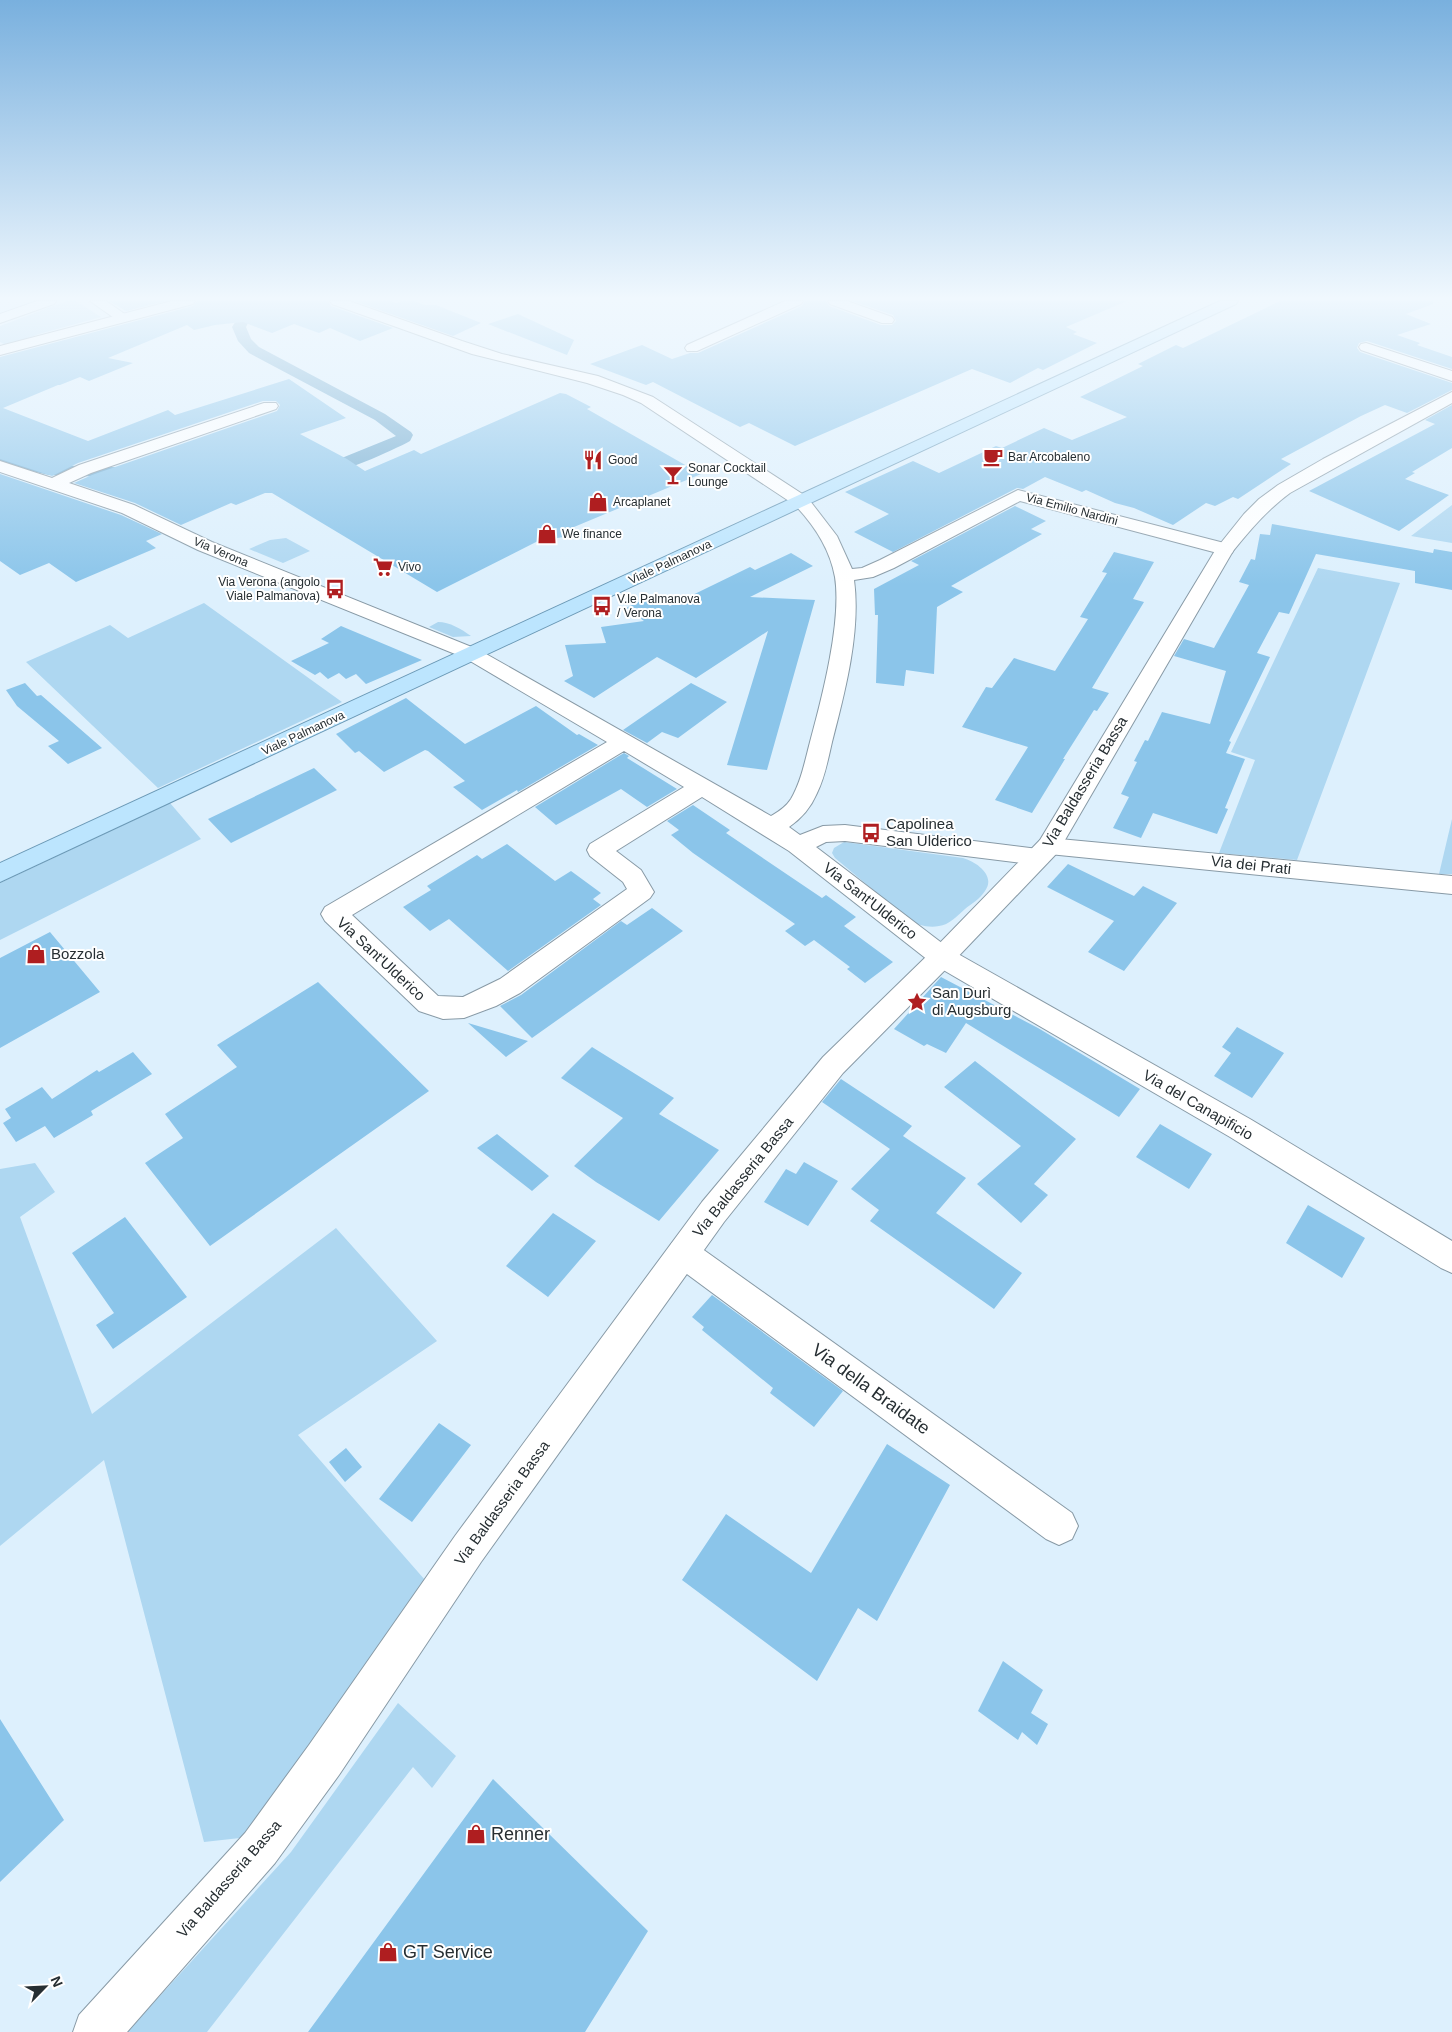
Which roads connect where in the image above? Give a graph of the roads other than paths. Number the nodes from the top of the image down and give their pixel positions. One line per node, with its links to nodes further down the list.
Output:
1 (639, 396): 7 (street)
2 (1027, 396): 7 (main road, Viale Palmanova)
3 (1452, 397): 8 (street, Via Baldasseria Bassa)
4 (270, 406): 6 (street)
5 (0, 466): 6 (street, Via Verona)
6 (53, 484): 10 (street, Via Verona)
7 (801, 501): 9 (street); 10 (main road, Viale Palmanova)
8 (1225, 549): 9 (street, Via Emilio Nardini); 15 (street, Via Baldasseria Bassa)
9 (844, 575): 13 (street)
10 (472, 654): 11 (street, Via Sant'Ulderico); 16 (main road, Viale Palmanova)
11 (625, 741): 12 (street, Via Sant'Ulderico); 12 (street, Via Sant'Ulderico)
12 (702, 787): 13 (street, Via Sant'Ulderico)
13 (771, 828): 14 (street, Via Sant'Ulderico)
14 (798, 845): 15 (street); 18 (street, Via Sant'Ulderico)
15 (1044, 851): 17 (street, Via dei Prati); 18 (street, Via Baldasseria Bassa)
16 (0, 873)
17 (1452, 885)
18 (942, 957): 19 (street, Via Baldasseria Bassa); 20 (street, Via del Canapificio)
19 (684, 1253): 21 (street, Via della Braidate); 22 (street, Via Baldasseria Bassa)
20 (1452, 1258)
21 (1058, 1526)
22 (96, 2032)

